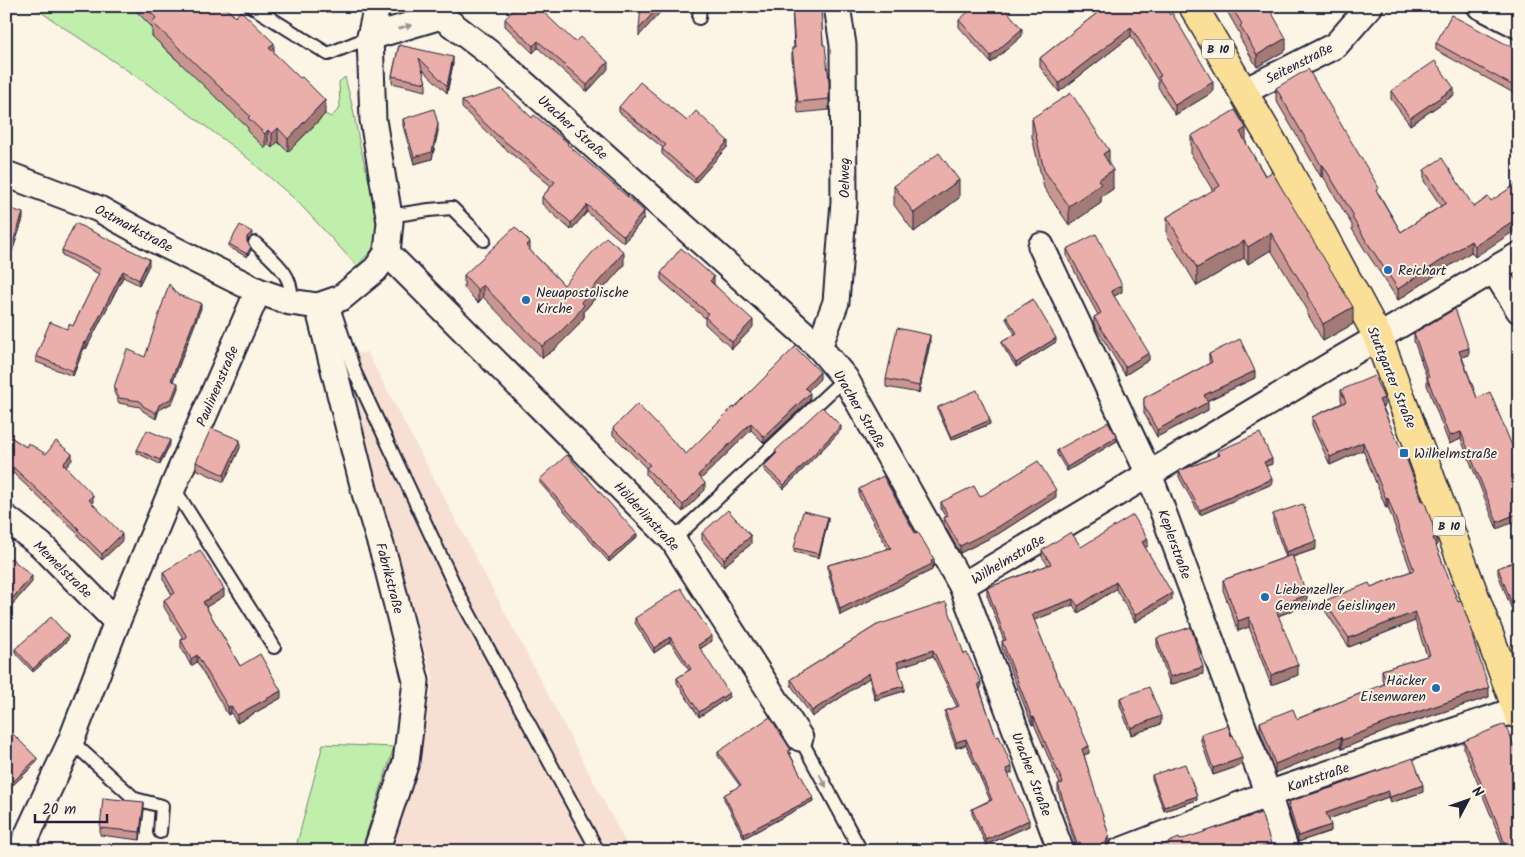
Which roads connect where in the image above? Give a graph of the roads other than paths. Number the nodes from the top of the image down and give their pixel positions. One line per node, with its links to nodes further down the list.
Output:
1 (251, 6): 10 (lane)
2 (377, 6): 10 (street)
3 (415, 6): 8 (street, Uracher Straße)
4 (837, 6): 25 (street, Oelweg)
5 (1192, 6): 11 (main road, Stuttgarter Straße / B 10)
6 (1370, 6): 11 (street, Seitenstraße)
7 (1480, 6): 9 (street)
8 (437, 11): 10 (street, one-way to 8); 25 (street, Uracher Straße)
9 (1519, 26)
10 (370, 37): 13 (street)
11 (1243, 92): 24 (main road, Stuttgarter Straße / B 10)
12 (6, 174): 20 (street, Ostmarkstraße)
13 (389, 216): 14 (lane); 17 (street)
14 (484, 240)
15 (255, 244): 21 (lane)
16 (1041, 246): 27 (street, Keplerstraße)
17 (387, 254): 22 (street); 30 (street, Hölderlinstraße)
18 (1519, 255): 19 (street, Wilhelmstraße)
19 (1494, 270): 23 (street); 24 (street, Wilhelmstraße)
20 (258, 291): 21 (street); 28 (street, Paulinenstraße)
21 (290, 302): 22 (street)
22 (324, 303): 40 (street, Fabrikstraße); 41 (lane)
23 (1519, 310)
24 (1378, 337): 27 (street, Wilhelmstraße); 34 (main road, Stuttgarter Straße / B 10)
25 (819, 347): 26 (street, Uracher Straße)
26 (845, 378): 30 (lane); 31 (street, Uracher Straße)
27 (1149, 474): 31 (street, Wilhelmstraße); 37 (street, Keplerstraße)
28 (173, 487): 32 (street, Paulinenstraße); 33 (lane)
29 (6, 518): 32 (street, Memelstraße)
30 (673, 540): 35 (street, Hölderlinstraße)
31 (962, 586): 43 (street, Uracher Straße)
32 (117, 622): 36 (street, Paulinenstraße)
33 (274, 647)
34 (1518, 711): 37 (street, Kantstraße)
35 (800, 738): 42 (lane, Hölderlinstraße, one-way to 42)
36 (70, 741): 38 (lane); 39 (street, Paulinenstraße)
37 (1268, 794): 44 (street, Kantstraße); 45 (street, Keplerstraße)
38 (160, 832)
39 (20, 851)
40 (376, 851)
41 (598, 851)
42 (861, 851)
43 (1061, 851)
44 (1120, 851)
45 (1286, 851)

